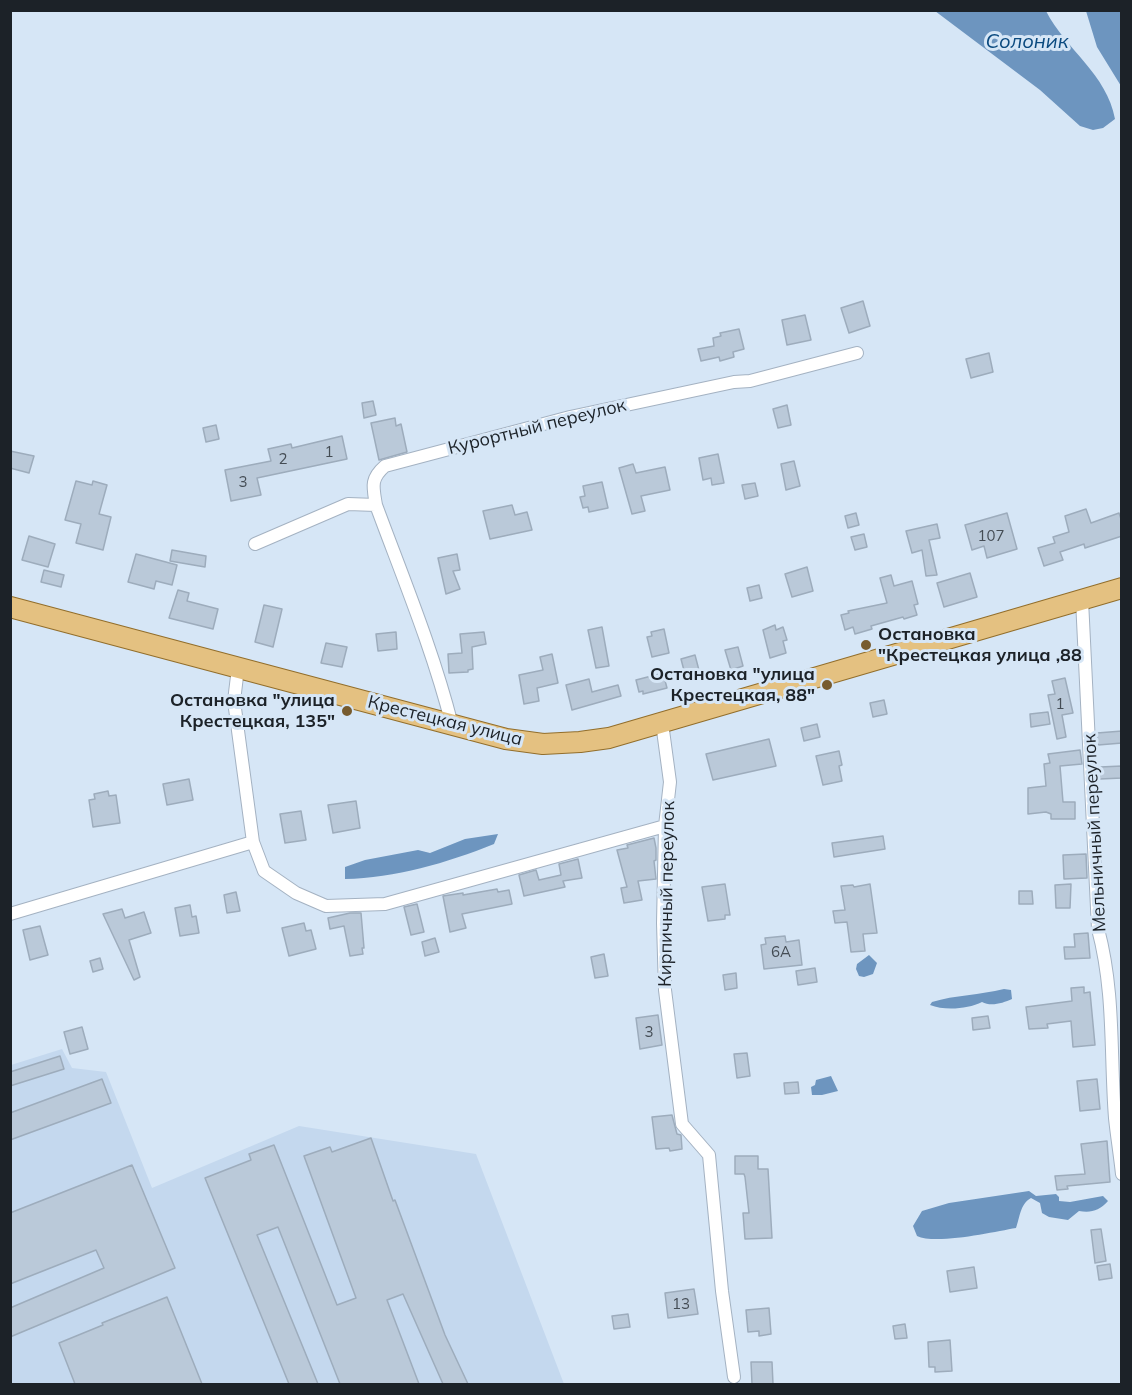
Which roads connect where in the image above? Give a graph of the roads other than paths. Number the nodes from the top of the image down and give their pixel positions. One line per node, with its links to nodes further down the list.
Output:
1 (857, 353): 2 (street, Курортный переулок)
2 (376, 505): 3 (street); 9 (street, Курортный переулок)
3 (255, 544)
4 (1122, 588): 5 (main road, Крестецкая улица)
5 (1082, 600): 8 (main road, Крестецкая улица); 13 (street, Мельничный переулок)
6 (10, 608): 7 (main road, Крестецкая улица)
7 (238, 668): 9 (main road, Крестецкая улица); 11 (street)
8 (662, 723): 9 (main road, Крестецкая улица); 10 (street, Кирпичный переулок)
9 (452, 724)
10 (665, 826): 11 (street); 14 (street, Кирпичный переулок)
11 (253, 842): 12 (street)
12 (10, 914)
13 (1122, 1174)
14 (734, 1377)

